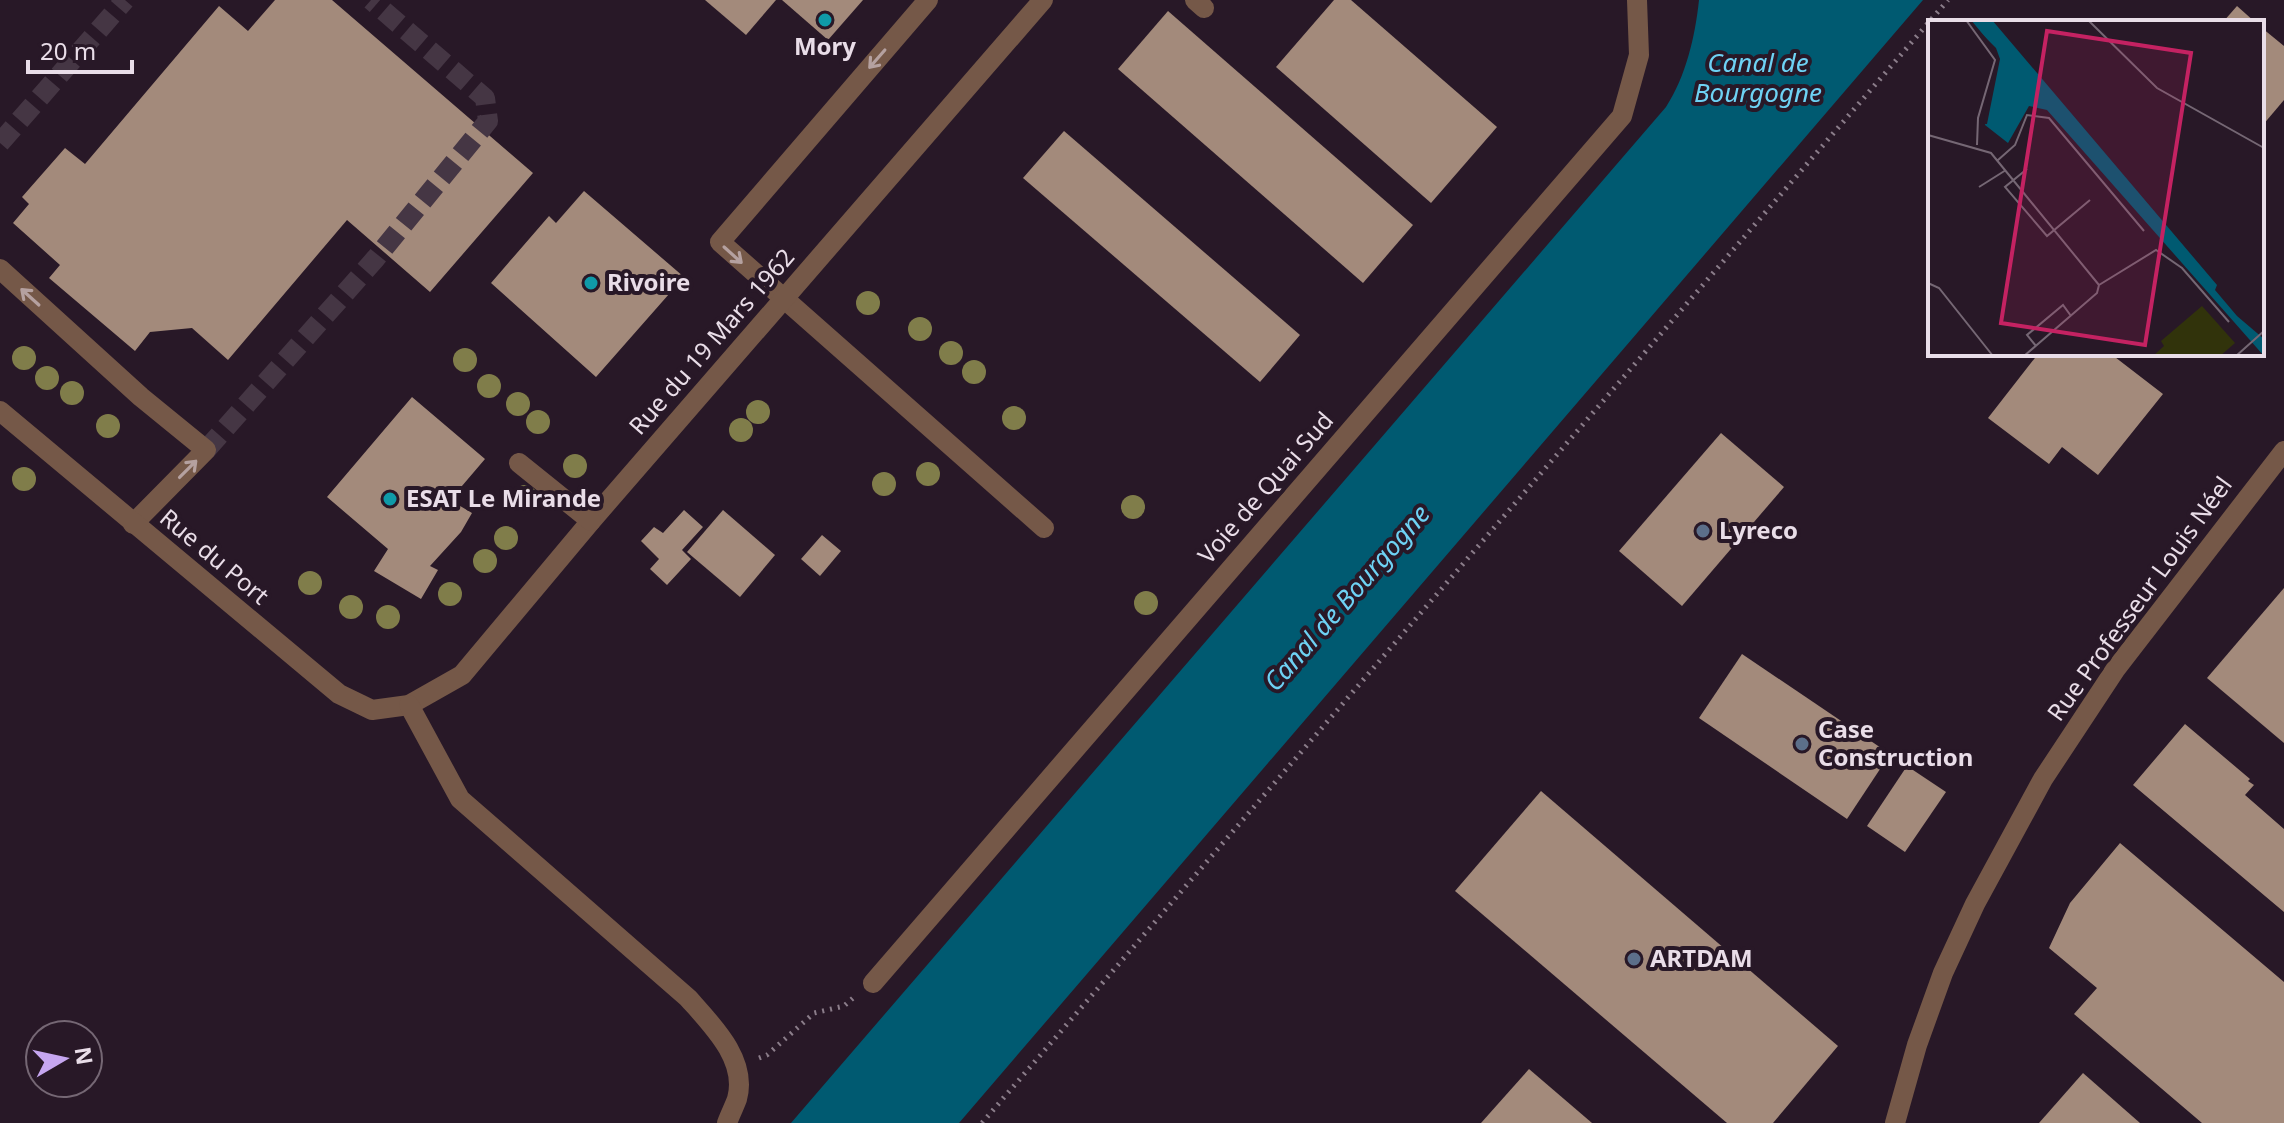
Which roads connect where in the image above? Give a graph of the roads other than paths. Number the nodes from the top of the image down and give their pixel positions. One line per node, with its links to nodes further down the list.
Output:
1 (928, 0): 5 (street, one-way to 5)
2 (1043, 0): 5 (street, Rue du 19 Mars 1962)
3 (1637, 0): 13 (street, Voie de Quai Sud)
4 (0, 269): 10 (street, one-way to 4)
5 (783, 300): 9 (street, Rue du 19 Mars 1962); 11 (street)
6 (0, 411): 10 (street, Rue du Port)
7 (2282, 456): 15 (street, Rue Professeur Louis Néel)
8 (519, 463): 9 (street)
9 (591, 521): 12 (street, Rue du 19 Mars 1962)
10 (133, 524): 12 (street, Rue du Port)
11 (1044, 528)
12 (409, 705): 14 (street)
13 (873, 983)
14 (727, 1123)
15 (1895, 1123)

